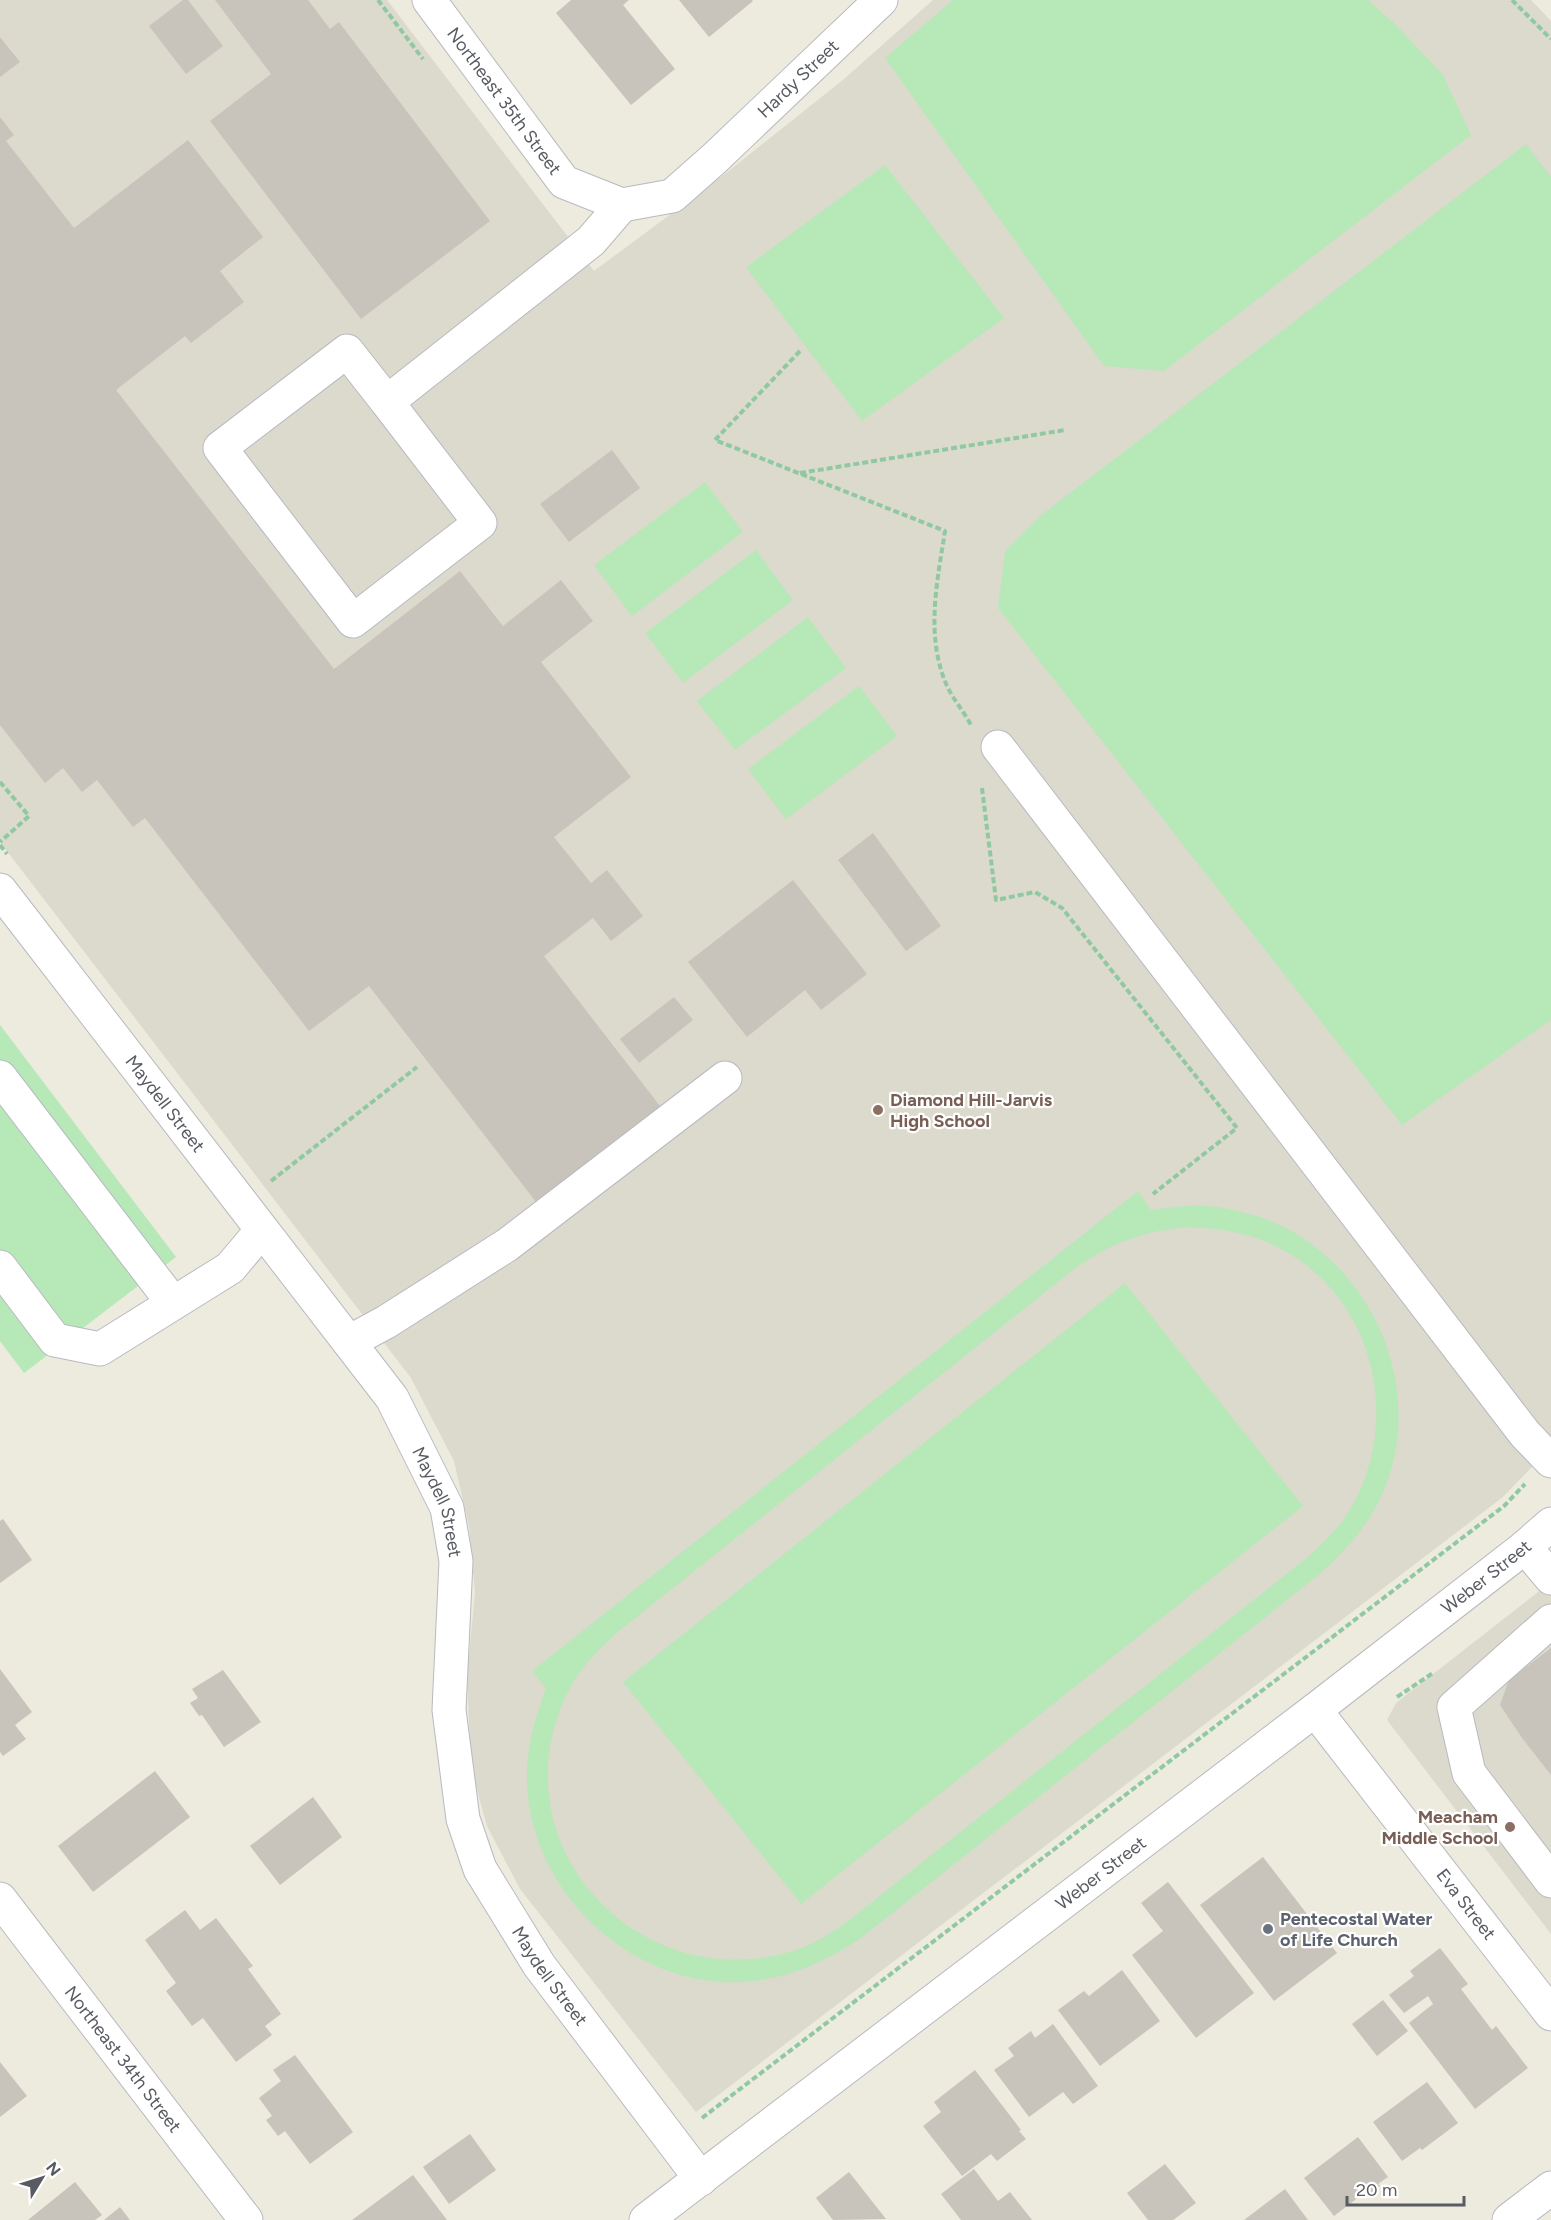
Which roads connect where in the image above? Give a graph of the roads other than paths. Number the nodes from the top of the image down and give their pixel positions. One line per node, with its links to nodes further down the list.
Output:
1 (429, 0): 3 (street, Northeast 35th Street)
2 (881, 0): 3 (street, Hardy Street)
3 (622, 206): 4 (street)
4 (387, 402): 4 (street)
5 (998, 747): 13 (street)
6 (0, 890): 9 (street, Maydell Street)
7 (0, 1077): 11 (street)
8 (725, 1078): 12 (street)
9 (262, 1230): 11 (street); 12 (street, Maydell Street)
10 (0, 1268): 11 (street)
11 (173, 1303)
12 (349, 1342): 22 (street, Maydell Street)
13 (1550, 1461)
14 (1551, 1524): 15 (street, Weber Street)
15 (1525, 1547): 16 (street); 18 (street, Weber Street)
16 (1551, 1578)
17 (1551, 1621): 19 (street)
18 (1315, 1710): 21 (street, Eva Street); 22 (street, Weber Street)
19 (1551, 1881)
20 (0, 1899): 24 (street, Northeast 34th Street)
21 (1551, 2013)
22 (701, 2178): 25 (street, Weber Street)
23 (1551, 2188): 26 (street)
24 (246, 2220)
25 (646, 2220)
26 (1509, 2220)

